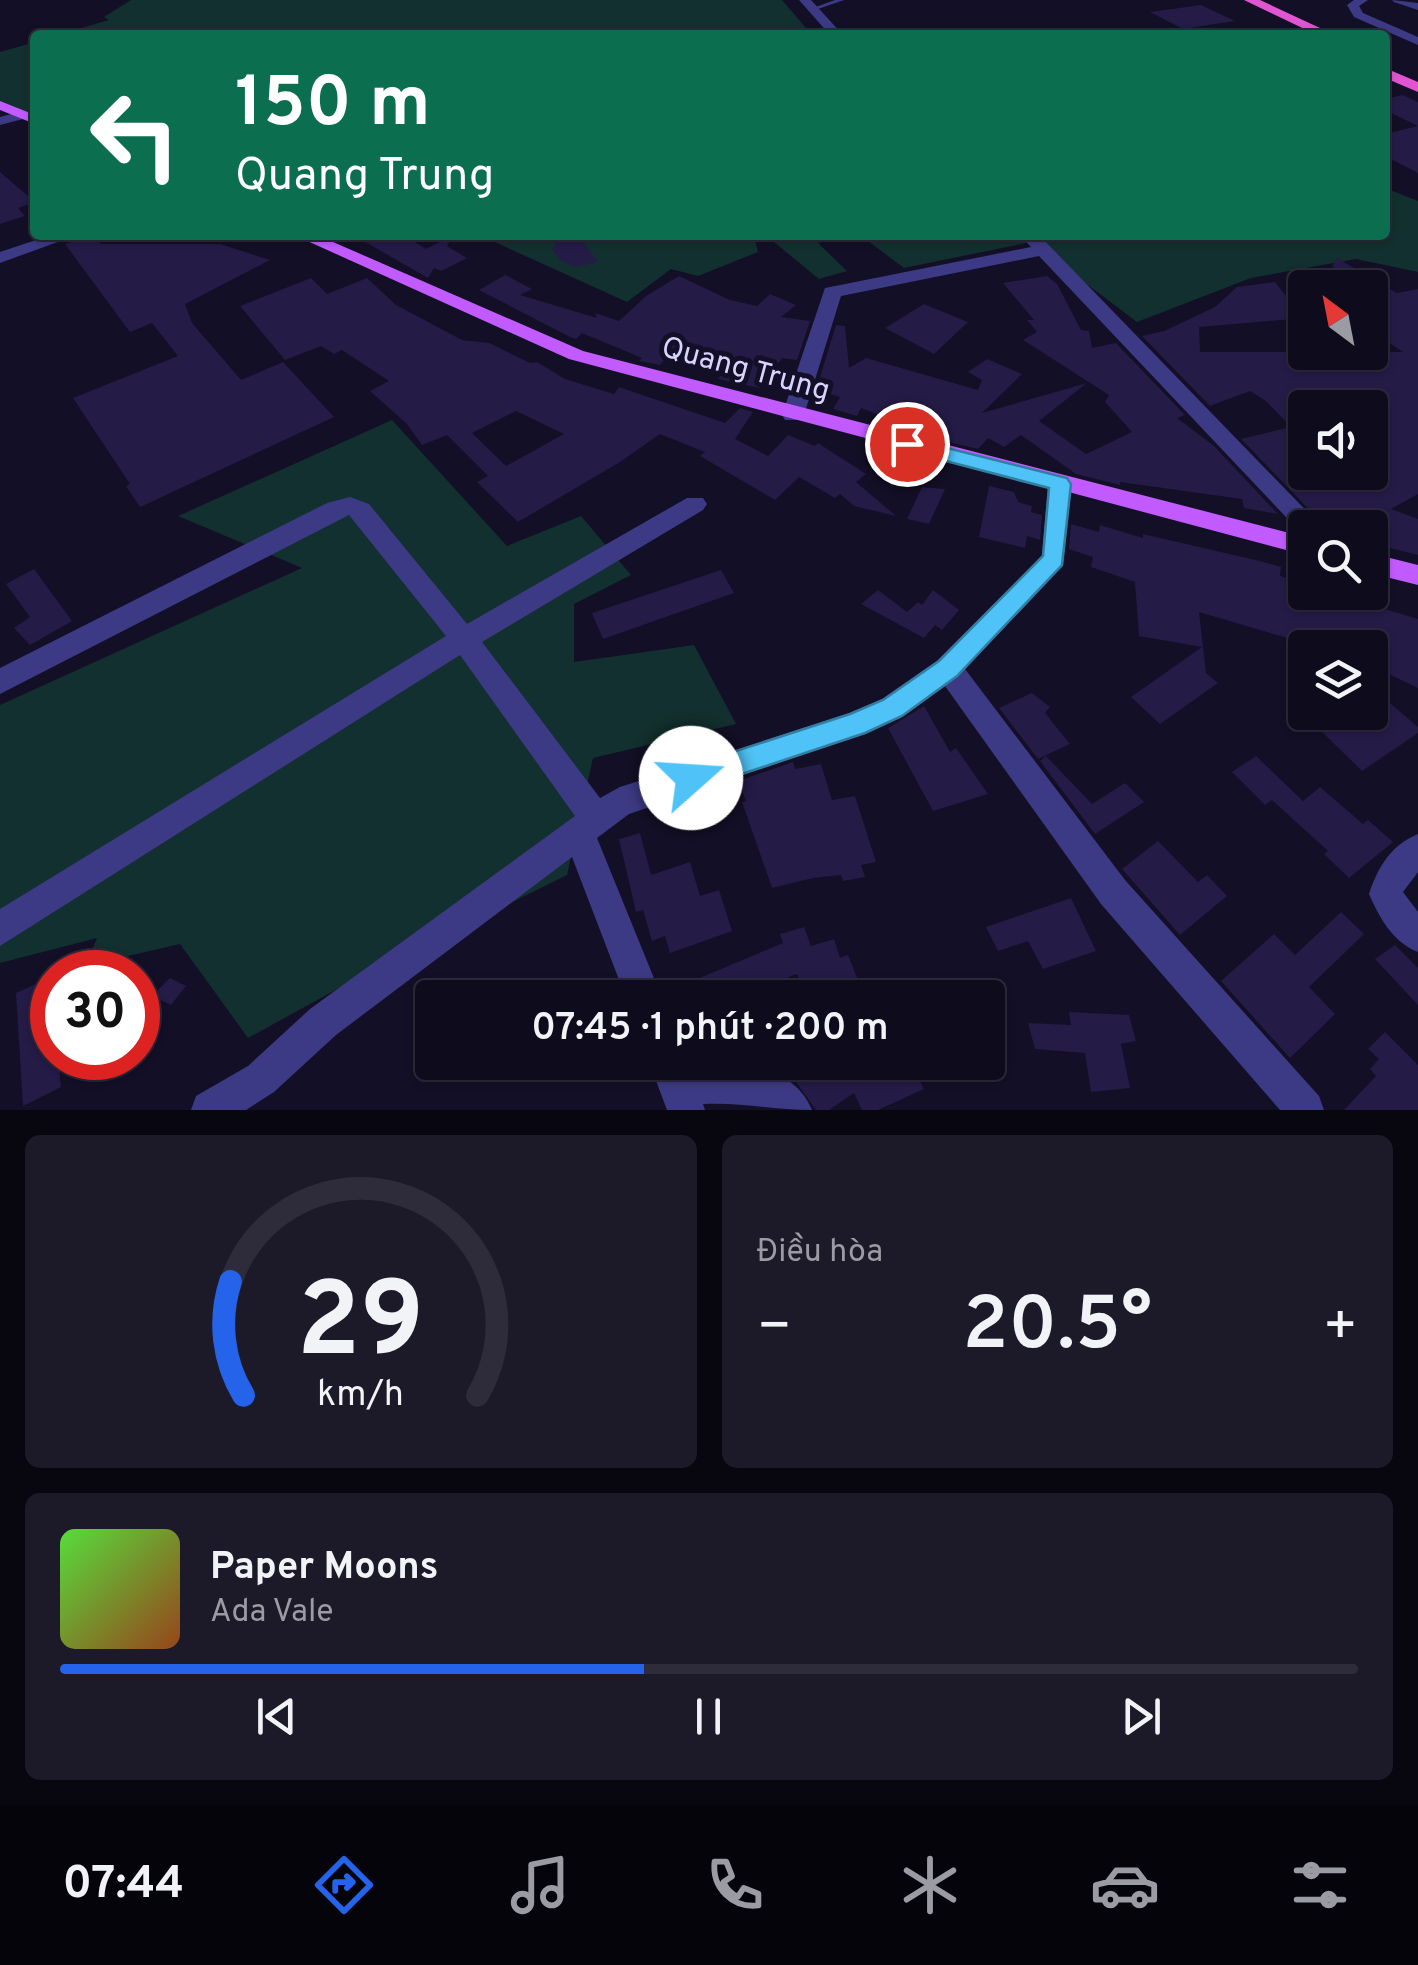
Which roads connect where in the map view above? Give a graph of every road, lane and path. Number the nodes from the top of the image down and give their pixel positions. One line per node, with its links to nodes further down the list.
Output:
1 (841, 0): 6 (lane)
2 (1229, 0): 9 (highway)
3 (1250, 0): 10 (highway)
4 (1362, 0): 11 (street)
5 (1398, 0): 7 (street)
6 (809, 4): 8 (street)
7 (1418, 7)
8 (832, 30)
9 (1293, 30)
10 (1317, 30)
11 (1418, 41)
12 (1390, 63): 14 (highway)
13 (1390, 74): 15 (highway)
14 (1418, 76)
15 (1418, 88)
16 (0, 105): 17 (main road)
17 (29, 117): 18 (street)
18 (0, 121)
19 (53, 240): 22 (street)
20 (314, 240): 23 (main road, Quang Trung)
21 (1036, 242): 23 (street); 26 (street)
22 (0, 258)
23 (792, 415): 24 (main road, Quang Trung)
24 (1060, 484): 27 (main road, Quang Trung); 31 (street)
25 (695, 504): 30 (street)
26 (1294, 510)
27 (1288, 542)
28 (1388, 568): 29 (main road)
29 (1418, 575)
30 (464, 640): 32 (street); 33 (street); 35 (street)
31 (948, 668): 33 (street); 41 (street)
32 (0, 682)
33 (588, 827): 37 (street); 39 (street)
34 (1418, 850): 36 (street)
35 (0, 929)
36 (1418, 936)
37 (638, 980)
38 (677, 1086): 40 (street)
39 (210, 1110)
40 (793, 1110)
41 (1304, 1110)

